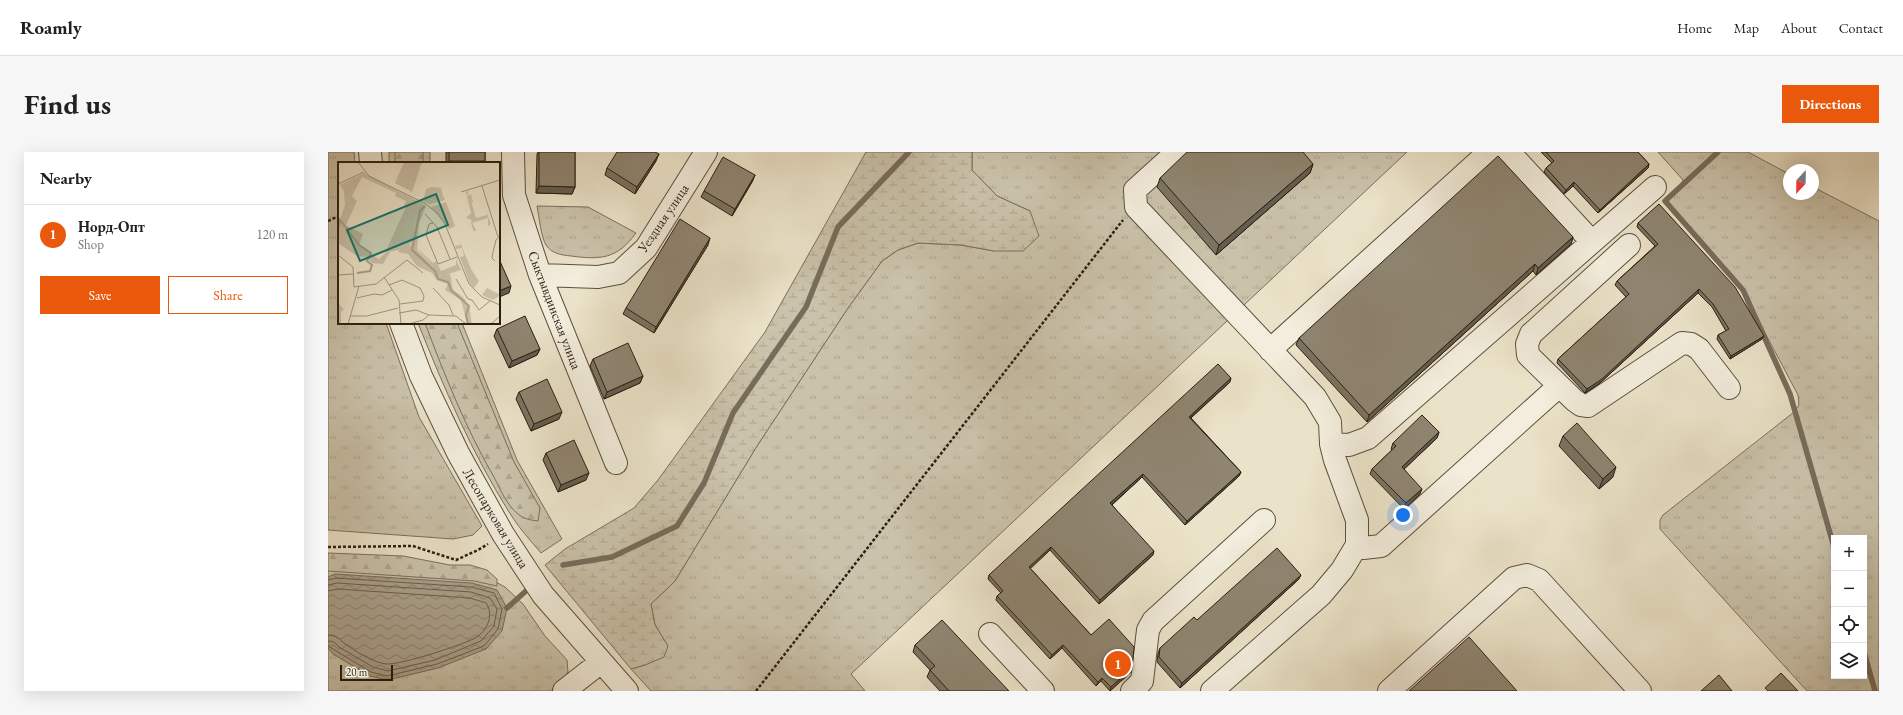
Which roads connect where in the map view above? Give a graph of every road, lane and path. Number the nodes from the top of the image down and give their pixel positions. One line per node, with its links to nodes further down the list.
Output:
1 (370, 152): 7 (street)
2 (513, 152): 9 (street, Сыктывдинская улица)
3 (706, 152): 15 (street, Уездная улица)
4 (1177, 152): 10 (street)
5 (1489, 152): 17 (street)
6 (1509, 152): 13 (street)
7 (371, 162)
8 (1655, 187): 13 (street)
9 (507, 195): 15 (street, Сыктывдинская улица)
10 (1136, 207): 17 (street); 30 (path)
11 (338, 216): 12 (path)
12 (328, 221)
13 (1592, 242): 20 (street)
14 (1629, 245): 18 (street)
15 (540, 275): 21 (street, Сыктывдинская улица)
16 (401, 324): 23 (street, Лесопарковая улица)
17 (1270, 350): 20 (street)
18 (1559, 386): 19 (street); 24 (street)
19 (1729, 388)
20 (1331, 444): 24 (street)
21 (616, 463)
22 (1264, 520): 32 (street)
23 (503, 534): 25 (path); 27 (street, Лесопарковая улица)
24 (1357, 545): 33 (street)
25 (328, 547)
26 (990, 634): 31 (street)
27 (600, 662): 28 (street); 29 (street, Лесопарковая улица)
28 (564, 691)
29 (627, 691)
30 (756, 691)
31 (1044, 691)
32 (1132, 691)
33 (1212, 691)
34 (1388, 691): 35 (street)
35 (1640, 691)

